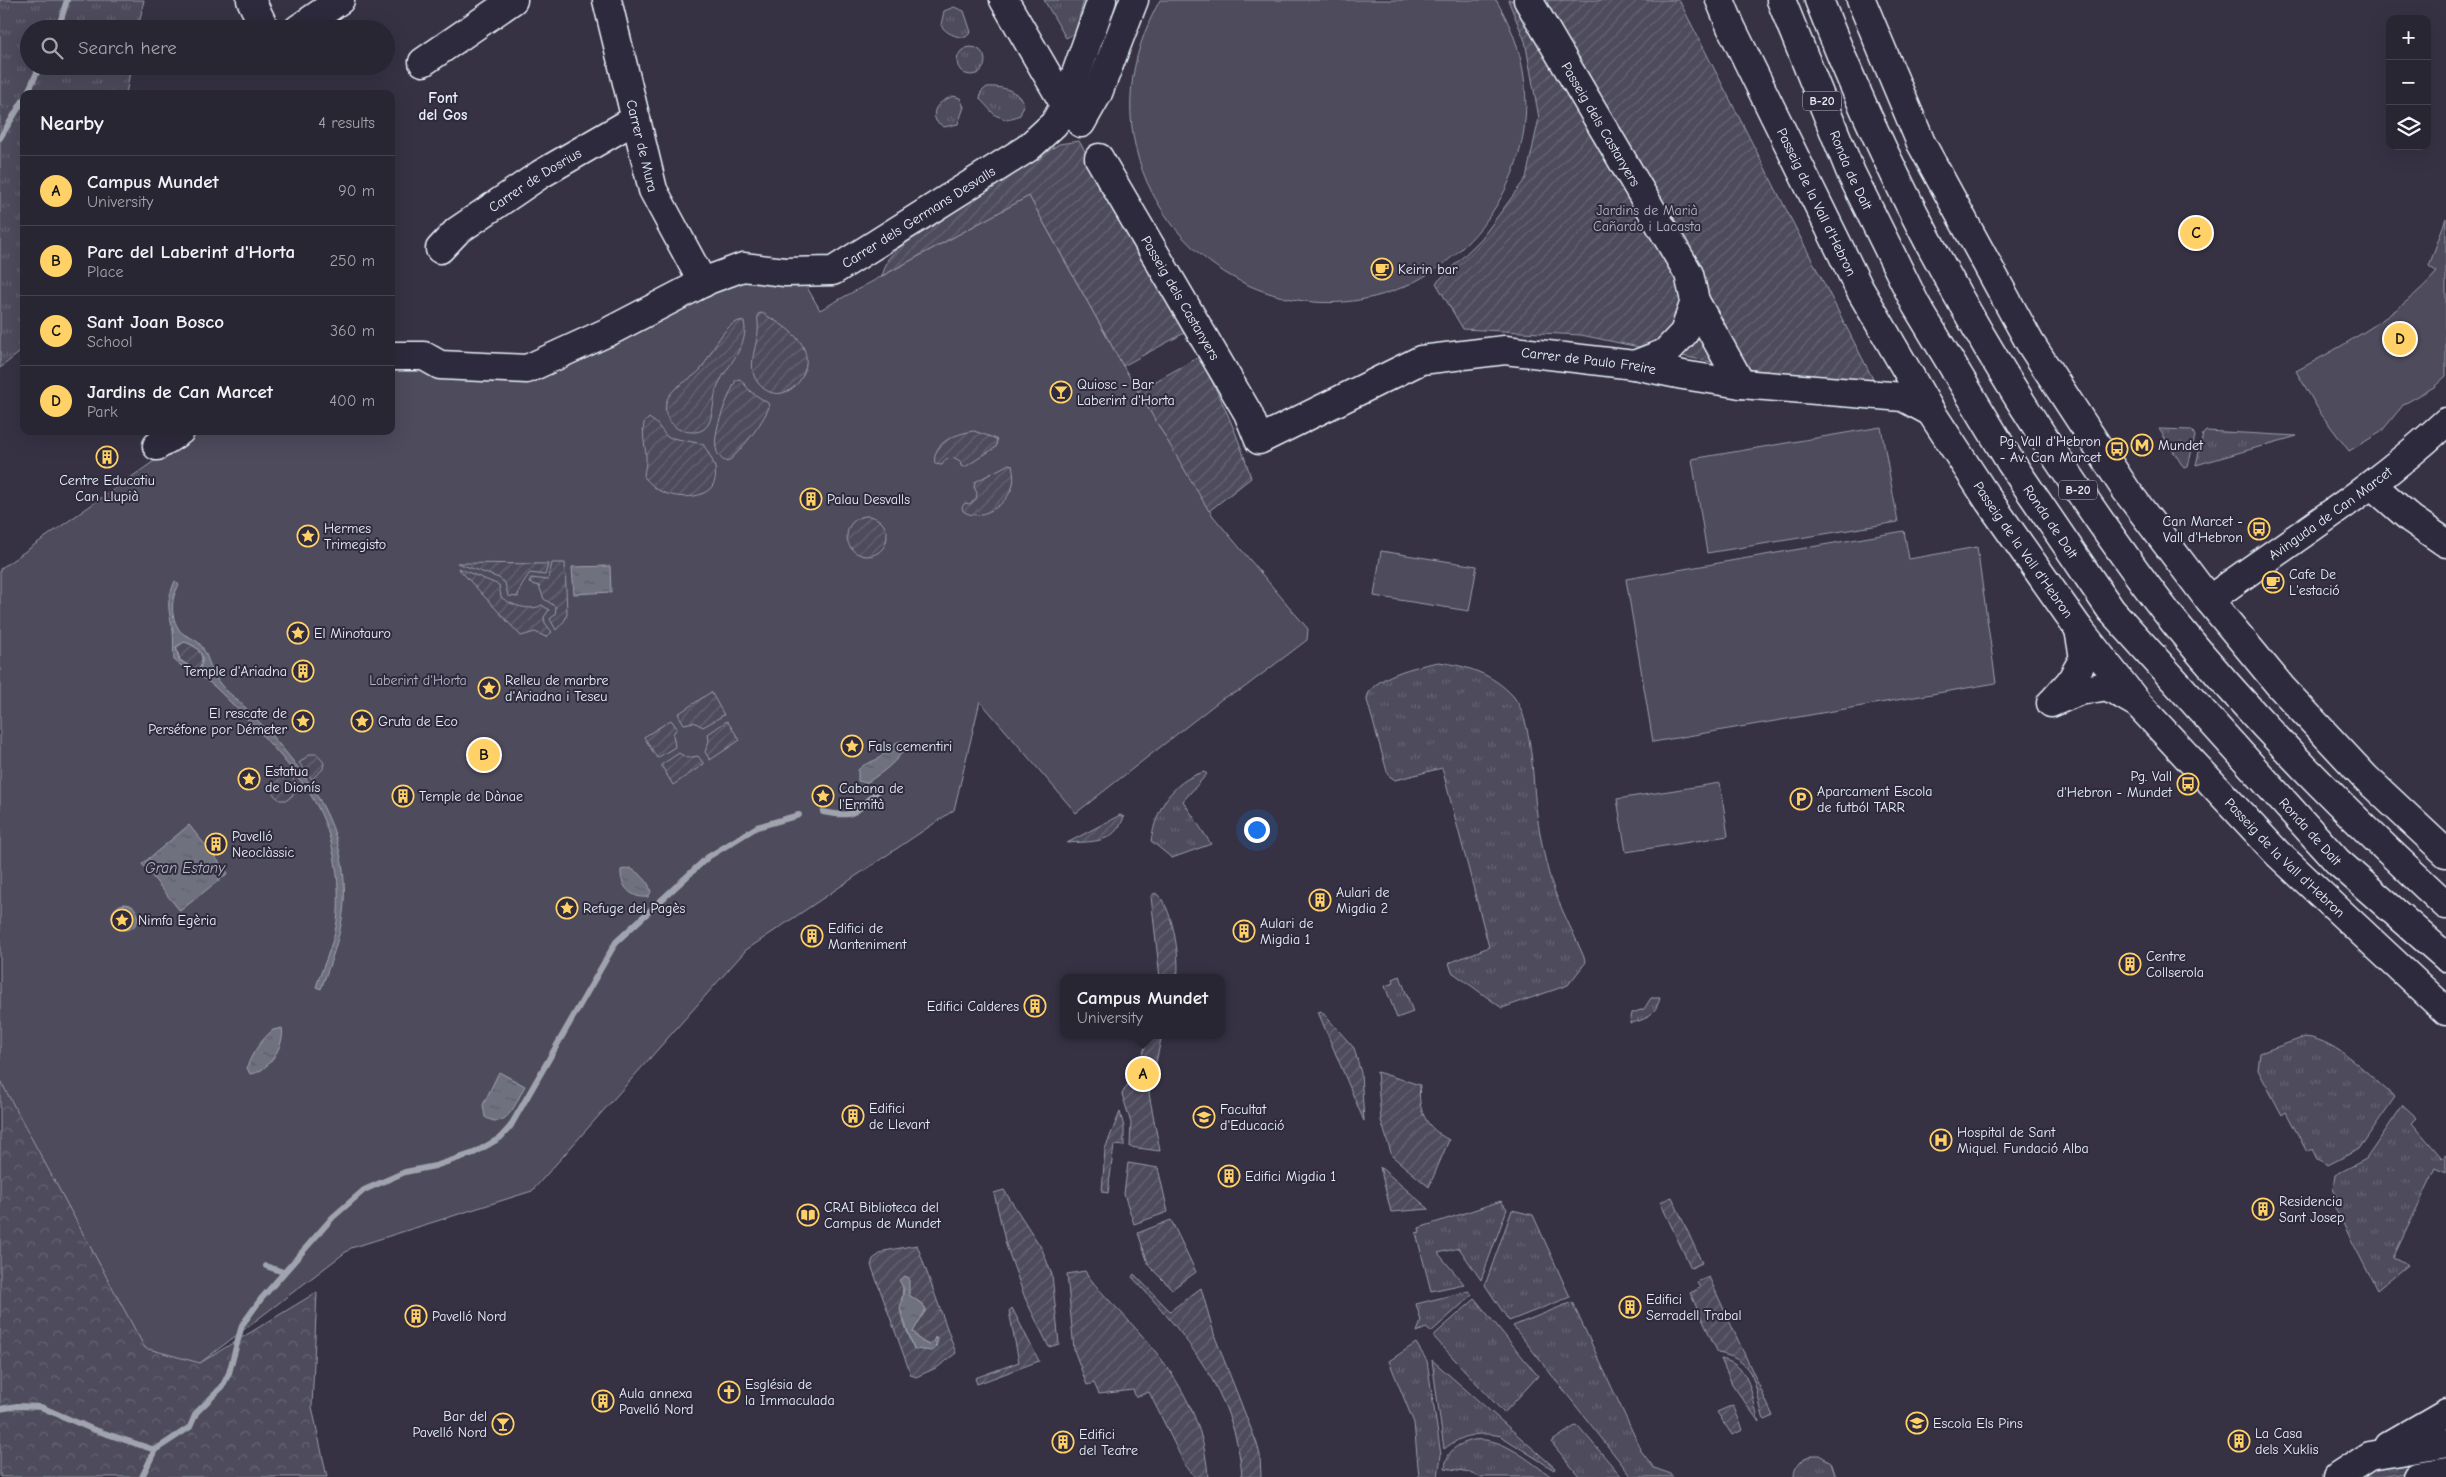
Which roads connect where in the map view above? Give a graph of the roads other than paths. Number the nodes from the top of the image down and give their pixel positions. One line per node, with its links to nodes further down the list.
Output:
1 (251, 0): 14 (main road)
2 (340, 0): 15 (main road)
3 (513, 0): 17 (main road)
4 (607, 0): 19 (main road, Carrer de Mura)
5 (1004, 0): 18 (main road)
6 (1102, 0): 18 (main road, Carrer dels Germans Desvalls)
7 (1134, 0): 18 (main road)
8 (1528, 0): 23 (main road, Passeig dels Castanyers)
9 (1720, 0): 27 (main road, Passeig de la Vall d'Hebron)
10 (1777, 0): 16 (main road)
11 (1781, 0): 16 (main road, Ronda de Dalt / B-20)
12 (1819, 0): 38 (main road, B-20)
13 (1861, 0): 34 (main road)
14 (261, 20)
15 (311, 20)
16 (1792, 30): 39 (main road, Ronda de Dalt / B-20)
17 (423, 62)
18 (1073, 114): 22 (main road, Carrer dels Germans Desvalls)
19 (636, 119): 21 (main road, Carrer de Dosrius); 22 (main road, Carrer de Mura)
20 (1099, 158): 30 (main road, Passeig dels Castanyers)
21 (440, 249)
22 (703, 283): 24 (main road, Carrer dels Germans Desvalls)
23 (1695, 302): 25 (main road); 26 (main road, Passeig dels Castanyers)
24 (395, 356)
25 (1634, 365): 26 (main road, Carrer de Paulo Freire); 30 (main road, Carrer de Paulo Freire)
26 (1740, 384): 27 (main road, Carrer de Paulo Freire)
27 (1931, 412): 35 (main road, Passeig de la Vall d'Hebron)
28 (2446, 422): 32 (main road, Avinguda de Can Marcet)
29 (174, 435): 31 (main road)
30 (1259, 440)
31 (156, 446)
32 (2372, 485): 33 (main road); 34 (main road, Avinguda de Can Marcet)
33 (2446, 543)
34 (2209, 600): 37 (main road)
35 (2079, 629): 36 (main road, Passeig de la Vall d'Hebron); 36 (main road)
36 (2139, 705): 40 (main road, Passeig de la Vall d'Hebron)
37 (2446, 853)
38 (2446, 905)
39 (2446, 957)
40 (2446, 1011)
41 (2446, 1412): 43 (main road)
42 (2446, 1443): 43 (main road)
43 (2370, 1456): 45 (main road)
44 (2446, 1472): 46 (main road)
45 (2338, 1477)
46 (2417, 1477)

